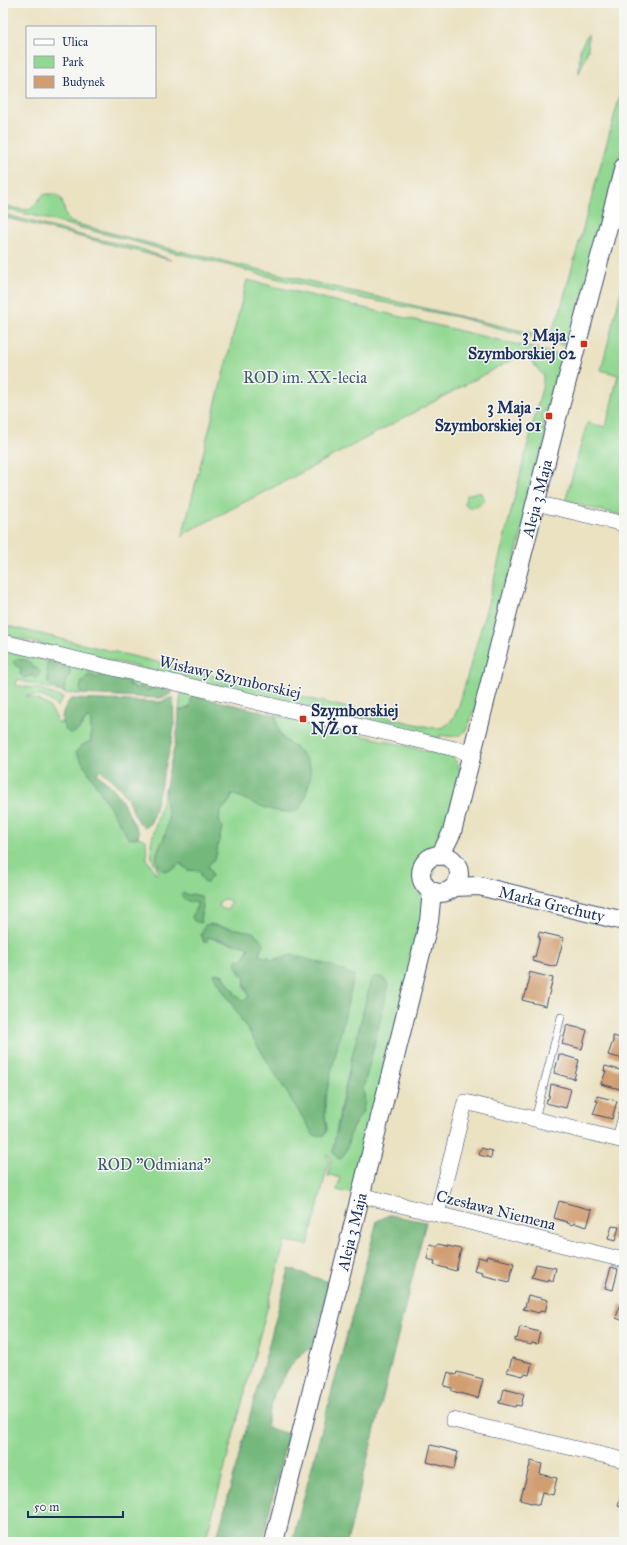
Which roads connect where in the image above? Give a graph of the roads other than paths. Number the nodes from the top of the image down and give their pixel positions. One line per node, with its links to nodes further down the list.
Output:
1 (624, 167): 2 (street, Aleja 3 Maja)
2 (536, 502): 3 (street); 5 (street, Aleja 3 Maja)
3 (624, 524)
4 (3, 642): 5 (street, Wisławy Szymborskiej)
5 (472, 753): 6 (street, Aleja 3 Maja)
6 (450, 862): 7 (street, Marka Grechuty); 8 (street); 8 (street)
7 (479, 886): 8 (street, Marka Grechuty); 9 (street, Marka Grechuty)
8 (443, 890): 14 (street, Aleja 3 Maja)
9 (624, 921)
10 (561, 1017): 12 (lane)
11 (624, 1107): 13 (lane)
12 (535, 1119): 13 (street); 15 (street)
13 (620, 1140)
14 (360, 1195): 15 (street, Czesława Niemena); 19 (street, Aleja 3 Maja)
15 (437, 1214): 16 (street, Czesława Niemena)
16 (624, 1260)
17 (452, 1420): 18 (street)
18 (624, 1460)
19 (274, 1542)

